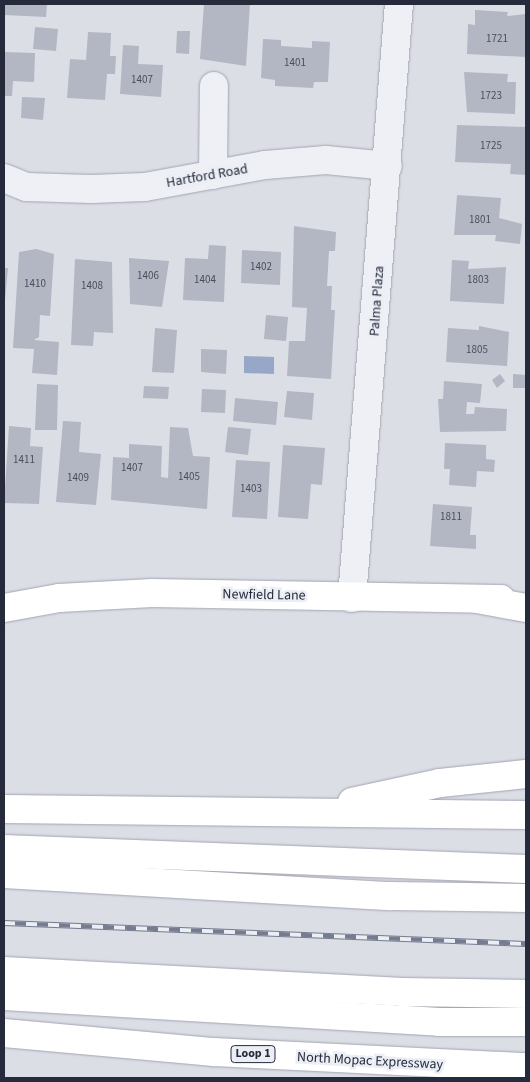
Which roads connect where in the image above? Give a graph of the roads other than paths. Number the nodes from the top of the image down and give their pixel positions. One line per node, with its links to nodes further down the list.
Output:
1 (400, 4): 3 (street, Palma Plaza)
2 (214, 86): 4 (street)
3 (388, 166): 4 (street, Hartford Road); 6 (street, Palma Plaza)
4 (213, 175): 5 (street, Hartford Road)
5 (11, 186)
6 (352, 598): 7 (main road, Newfield Lane); 9 (main road, Newfield Lane)
7 (477, 599): 8 (main road, Newfield Lane); 10 (main road)
8 (526, 600)
9 (4, 608)
10 (526, 608)
11 (526, 774): 13 (main road)
12 (4, 809): 13 (main road)
13 (307, 812): 14 (main road)
14 (526, 815)
15 (4, 849): 16 (main road)
16 (526, 869)
17 (4, 874): 18 (main road)
18 (526, 898)
19 (4, 971): 20 (main road)
20 (526, 994)
21 (4, 996): 22 (main road)
22 (526, 1022)
23 (4, 1033): 24 (main road, North Mopac Expressway / Loop 1)
24 (518, 1070)

